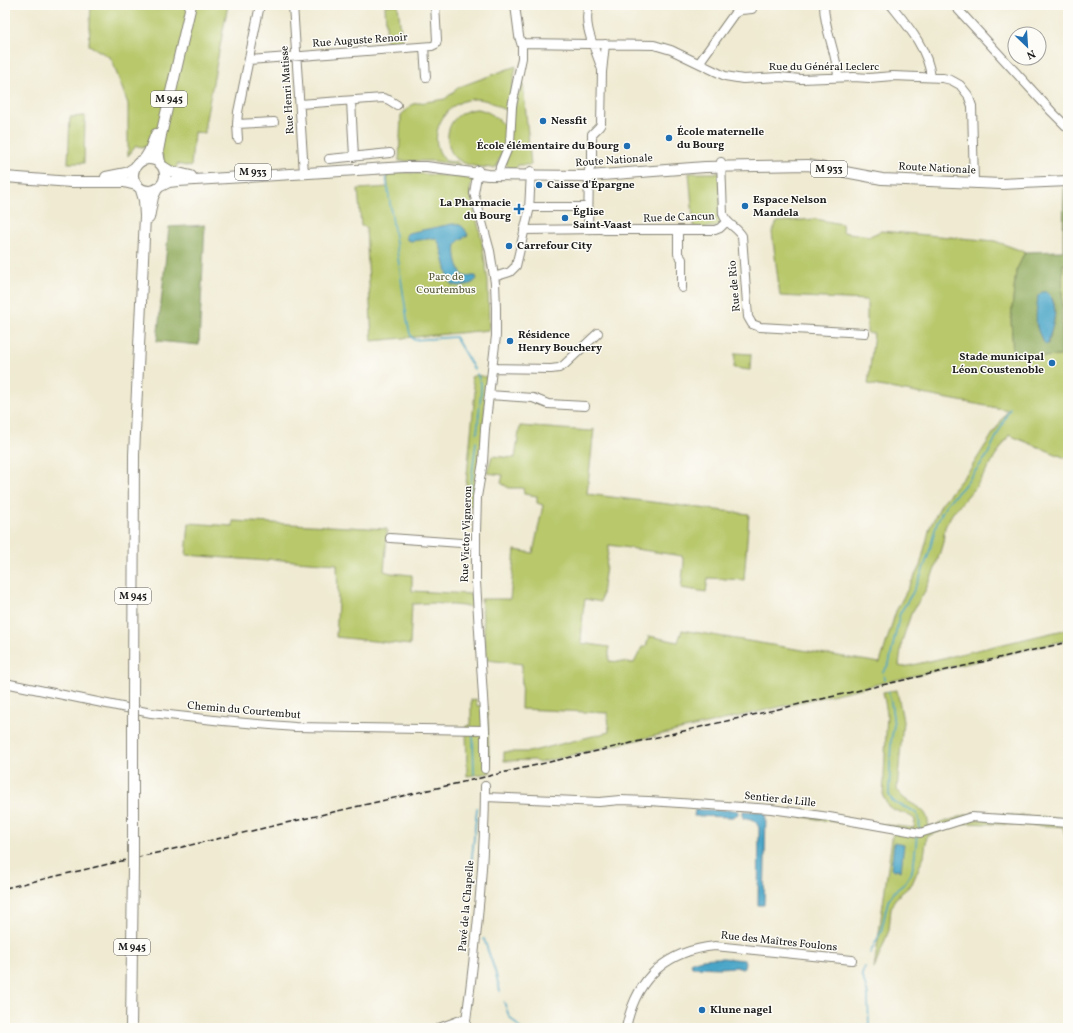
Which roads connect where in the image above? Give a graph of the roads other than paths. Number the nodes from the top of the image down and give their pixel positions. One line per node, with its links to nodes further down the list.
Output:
1 (191, 5): 11 (main road, M 945)
2 (260, 5): 17 (street)
3 (293, 5): 16 (street, Rue Henri Matisse)
4 (434, 5): 15 (street)
5 (515, 5): 12 (street)
6 (590, 5): 13 (street)
7 (824, 5): 21 (street)
8 (891, 5): 22 (street)
9 (954, 5): 28 (street)
10 (752, 9): 18 (street)
11 (183, 34): 33 (main road, M 945); 34 (main road, M 945)
12 (522, 43): 13 (street, Rue du Général Leclerc); 39 (street)
13 (592, 43): 14 (street, Rue du Général Leclerc); 19 (street)
14 (605, 44): 18 (street, Rue du Général Leclerc); 19 (street)
15 (424, 47): 16 (street, Rue Auguste Renoir); 20 (street)
16 (296, 56): 17 (street, Rue Auguste Renoir); 24 (street, Rue Henri Matisse)
17 (249, 60): 27 (street)
18 (699, 64): 21 (street, Rue du Général Leclerc)
19 (602, 72): 41 (street)
20 (426, 77)
21 (838, 77): 22 (street, Rue du Général Leclerc)
22 (931, 77): 45 (street, Rue du Général Leclerc)
23 (351, 101): 24 (street); 25 (street); 31 (street)
24 (300, 104): 37 (street, Rue Henri Matisse)
25 (397, 105)
26 (274, 122): 27 (street)
27 (237, 124): 29 (street)
28 (1068, 128)
29 (238, 139)
30 (390, 153): 31 (street)
31 (354, 157): 32 (street)
32 (329, 159)
33 (144, 160): 34 (main road); 36 (main road)
34 (161, 164): 37 (main road, Route Nationale / M 933); 48 (main road)
35 (721, 164): 41 (main road, Route Nationale / M 933); 45 (main road, Route Nationale / M 933); 51 (street)
36 (134, 168): 44 (main road); 47 (main road)
37 (304, 171): 38 (main road, Route Nationale / M 933); 48 (main road, Route Nationale / M 933)
38 (478, 172): 39 (main road, Route Nationale / M 933); 55 (street, Rue Victor Vigneron)
39 (499, 173): 40 (main road, Route Nationale / M 933)
40 (531, 173): 41 (main road, Route Nationale / M 933); 49 (street)
41 (589, 173): 50 (street)
42 (1068, 176): 45 (main road, Route Nationale / M 933)
43 (5, 177): 44 (main road)
44 (58, 181): 47 (main road)
45 (974, 181): 46 (main road, Route Nationale / M 933)
46 (1068, 181)
47 (139, 188): 48 (main road); 57 (main road, M 945)
48 (159, 188): 57 (main road, M 945)
49 (529, 207): 50 (street); 53 (street)
50 (588, 207): 52 (street)
51 (727, 221): 54 (street, Rue de Cancun); 59 (street, Rue de Rio)
52 (588, 229): 53 (street, Rue de Cancun); 54 (street, Rue de Cancun)
53 (524, 230): 55 (street)
54 (678, 230): 56 (street)
55 (494, 277): 60 (street, Rue Victor Vigneron)
56 (682, 288)
57 (141, 314): 73 (main road, M 945, bridge)
58 (598, 333): 60 (street)
59 (865, 334)
60 (492, 368): 61 (street, Rue Victor Vigneron)
61 (489, 395): 62 (street); 64 (street, Rue Victor Vigneron)
62 (585, 406)
63 (390, 538): 64 (street)
64 (475, 544): 66 (street, Rue Victor Vigneron)
65 (5, 683): 66 (street, Chemin du Courtembut)
66 (485, 730): 67 (street, Rue Victor Vigneron)
67 (485, 769)
68 (485, 786): 69 (street, Pavé de la Chapelle)
69 (485, 797): 70 (street, Sentier de Lille); 72 (street, Pavé de la Chapelle)
70 (1068, 824)
71 (852, 960): 76 (street, Rue des Maîtres Foulons)
72 (466, 1018): 74 (street); 75 (street, Pavé de la Chapelle)
73 (131, 1028)
74 (439, 1028)
75 (465, 1028)
76 (626, 1028)

